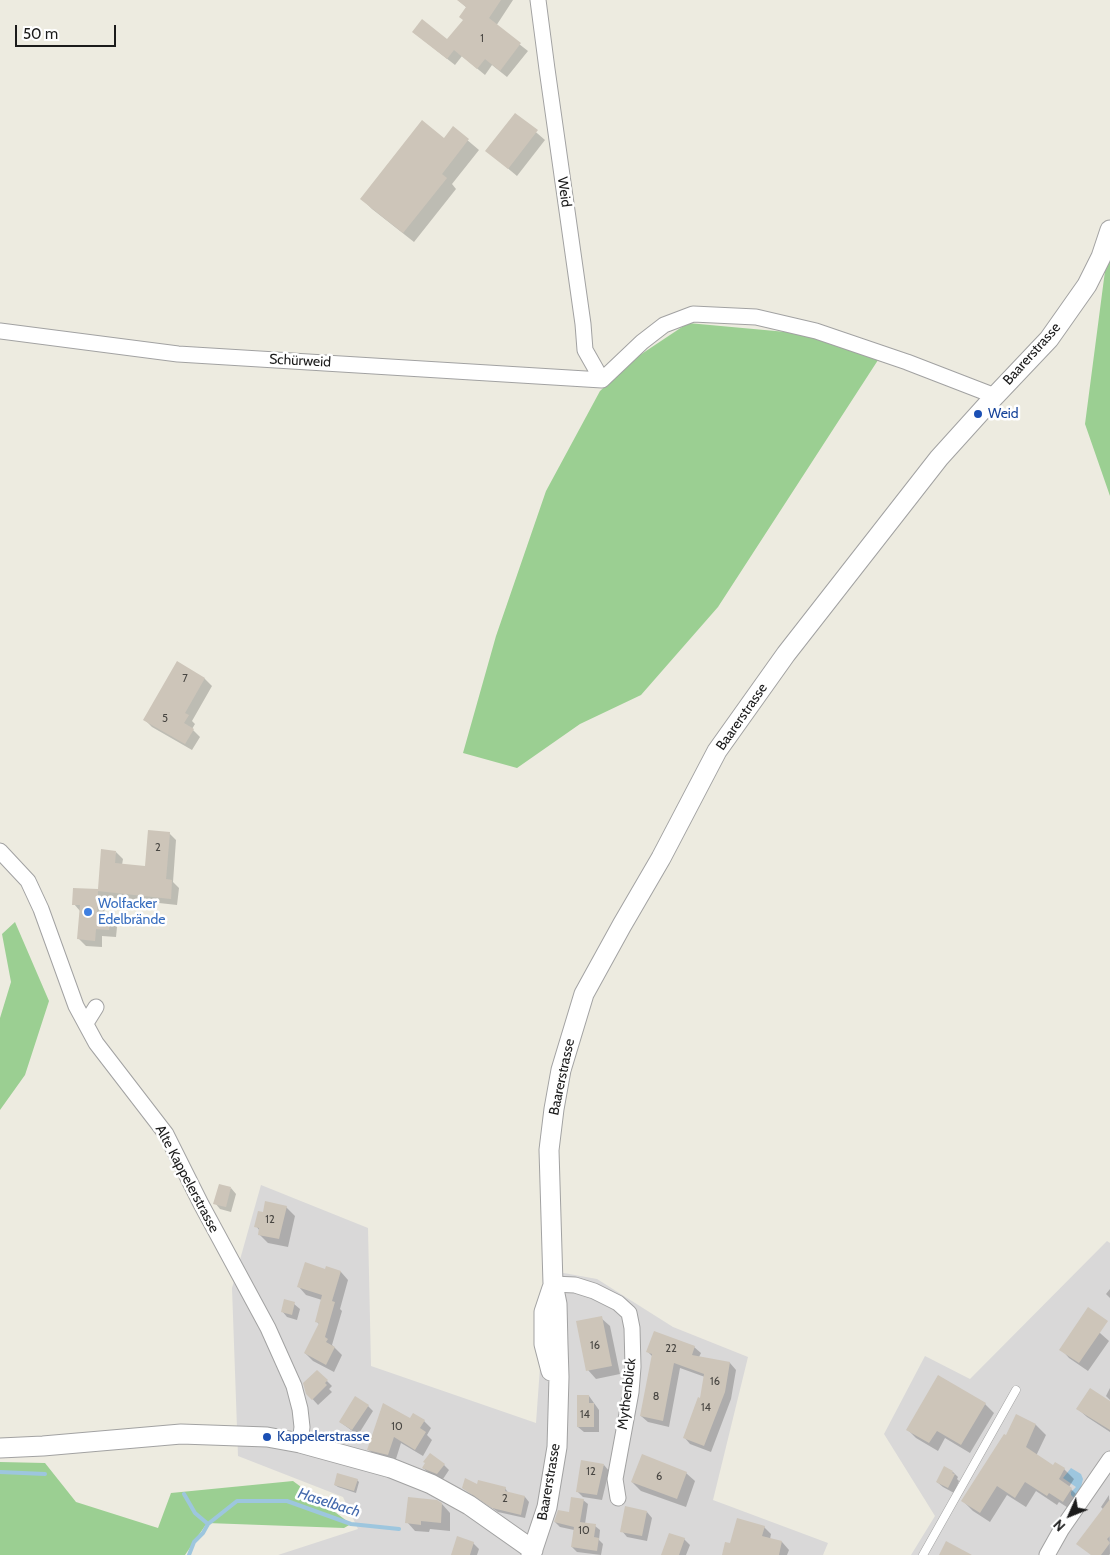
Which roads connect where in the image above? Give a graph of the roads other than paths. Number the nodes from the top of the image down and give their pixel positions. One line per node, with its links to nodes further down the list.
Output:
1 (538, 0): 4 (street, Weid)
2 (1110, 230): 5 (street, Baarerstrasse)
3 (0, 331): 4 (street, Schürweid)
4 (602, 380): 5 (street)
5 (995, 396): 9 (street, Baarerstrasse)
6 (0, 851): 8 (street, Alte Kappelerstrasse)
7 (96, 1007): 8 (street)
8 (86, 1023): 11 (street, Alte Kappelerstrasse)
9 (553, 1284): 14 (street, Mythenblick); 15 (street, Baarerstrasse)
10 (1016, 1390): 16 (lane)
11 (300, 1442): 12 (street); 15 (street)
12 (0, 1448)
13 (1110, 1459): 17 (street)
14 (618, 1498)
15 (532, 1552)
16 (923, 1555)
17 (1047, 1555)

